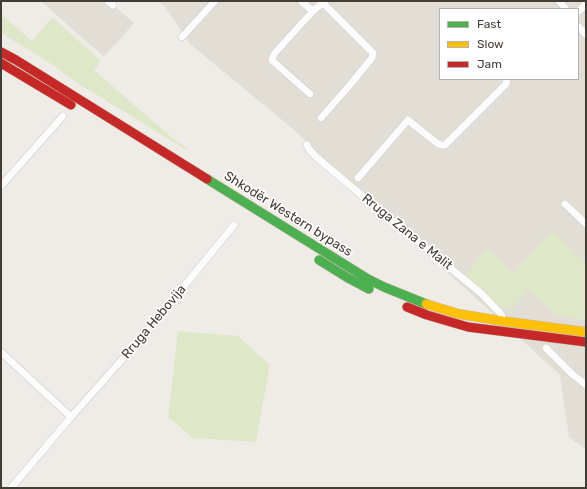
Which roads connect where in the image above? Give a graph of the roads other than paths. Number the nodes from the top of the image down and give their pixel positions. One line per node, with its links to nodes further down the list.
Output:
1 (215, 1): 7 (street)
2 (302, 1): 4 (street)
3 (324, 2): 4 (street); 14 (street)
4 (314, 11): 11 (street)
5 (579, 27): 6 (street)
6 (586, 35)
7 (182, 37)
8 (1, 52): 26 (highway, Shkodër Western bypass)
9 (1, 63): 12 (highway)
10 (507, 80): 17 (street)
11 (310, 94)
12 (76, 108)
13 (63, 116): 18 (street)
14 (321, 118)
15 (307, 145): 26 (street, Rruga Zana e Malit)
16 (157, 158): 19 (highway, Shkodër Western bypass)
17 (358, 178)
18 (1, 186)
19 (217, 196)
20 (566, 204): 21 (street)
21 (586, 224)
22 (234, 225): 32 (street, Rruga Hebovija)
23 (309, 254): 24 (highway, Shkodër Western bypass)
24 (379, 295)
25 (399, 304): 28 (highway)
26 (502, 321): 27 (highway, Shkodër Western bypass)
27 (586, 332)
28 (586, 342)
29 (546, 348): 31 (street)
30 (1, 352): 32 (street)
31 (586, 385)
32 (72, 417): 33 (street, Rruga Hebovija)
33 (11, 488)

